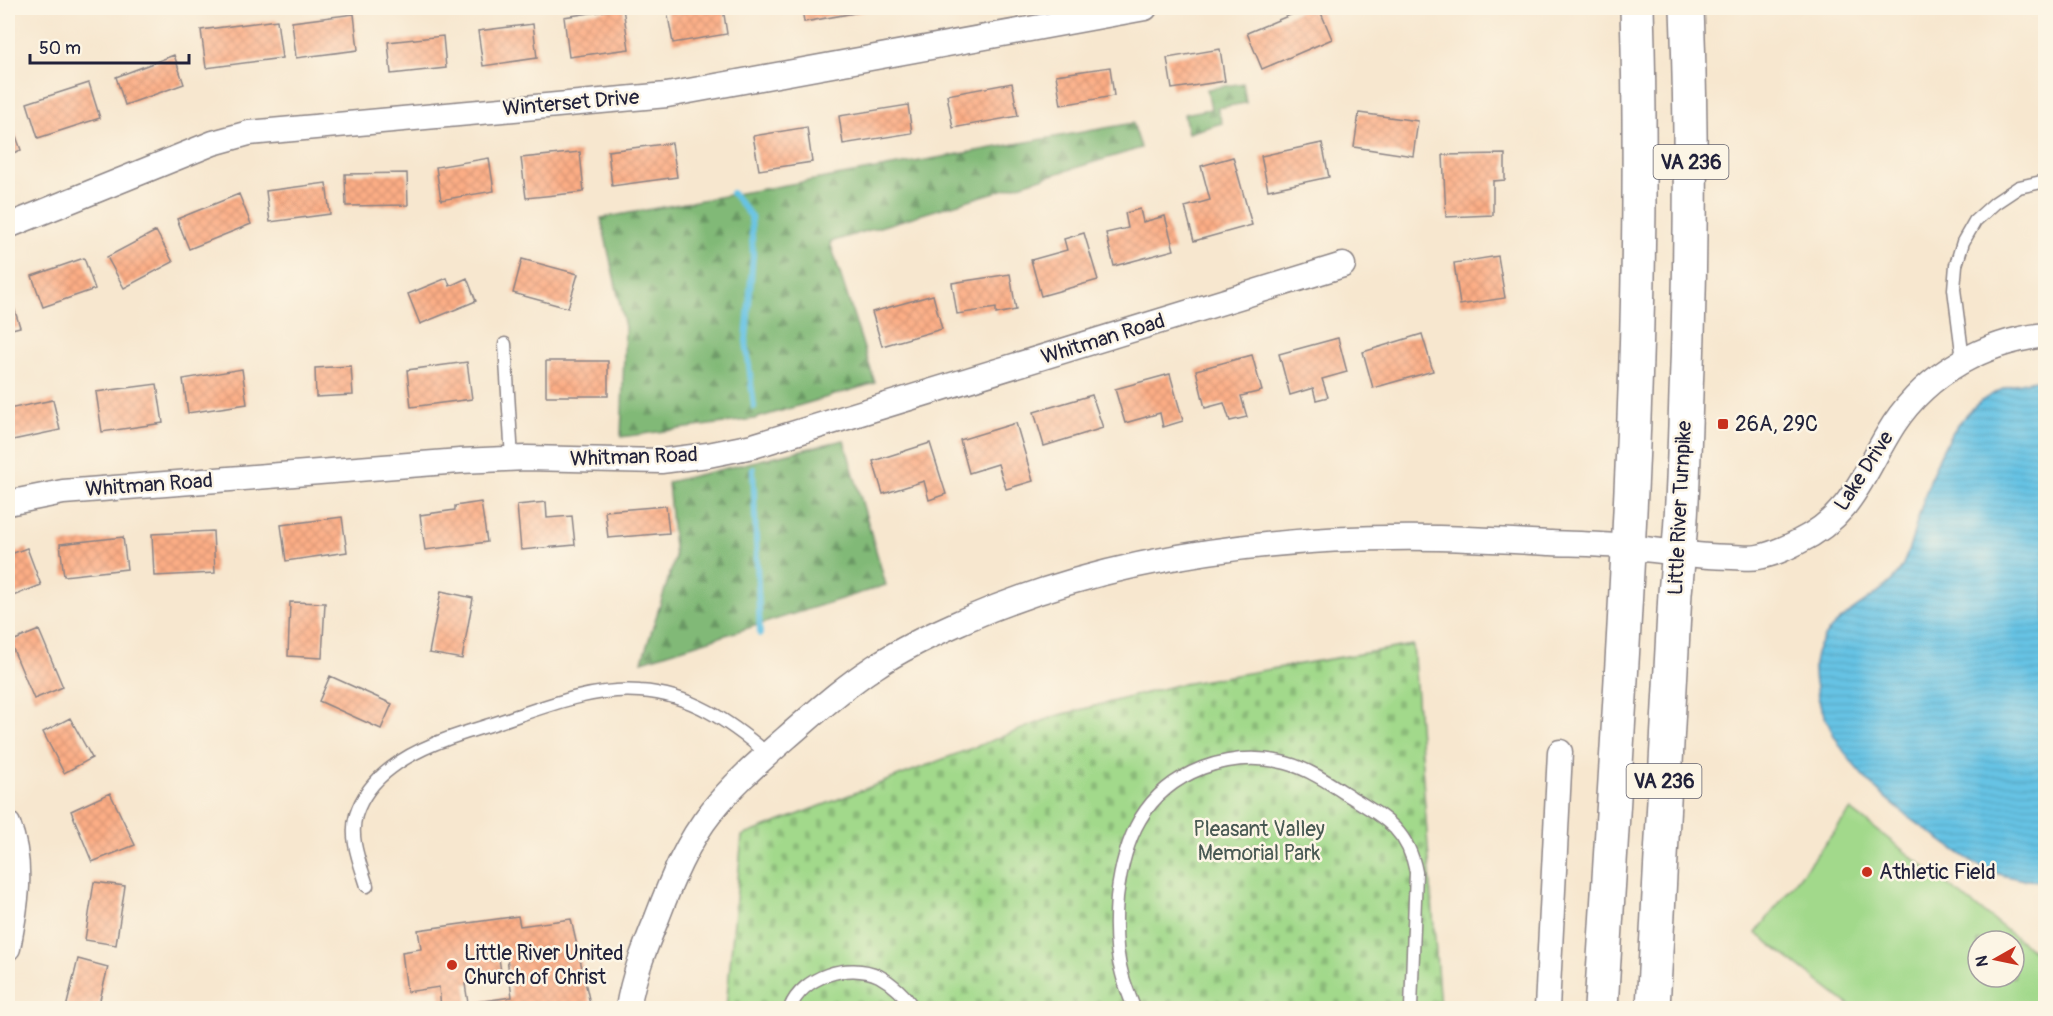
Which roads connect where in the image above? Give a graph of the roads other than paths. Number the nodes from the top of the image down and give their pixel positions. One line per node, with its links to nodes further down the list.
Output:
1 (1145, 8): 5 (street, Winterset Drive)
2 (1637, 8): 12 (main road, VA 236)
3 (1687, 8): 13 (main road, Little River Turnpike / VA 236)
4 (2046, 181): 9 (lane)
5 (8, 226)
6 (1343, 265): 10 (street, Whitman Road)
7 (2046, 335): 9 (street, Lake Drive)
8 (506, 344): 10 (lane)
9 (1963, 360): 13 (street, Lake Drive)
10 (512, 459): 11 (street, Whitman Road)
11 (8, 503)
12 (1627, 547): 13 (street, Lake Drive); 15 (street, Lake Drive); 25 (main road, VA 236)
13 (1679, 554): 26 (main road, Little River Turnpike / VA 236)
14 (1560, 752): 24 (street)
15 (768, 754): 17 (lane); 19 (street, Lake Drive)
16 (8, 824): 18 (street)
17 (367, 886)
18 (8, 948)
19 (628, 1008)
20 (790, 1008): 21 (lane)
21 (913, 1008)
22 (1134, 1008): 23 (lane)
23 (1411, 1008)
24 (1547, 1008)
25 (1601, 1008)
26 (1653, 1008)

